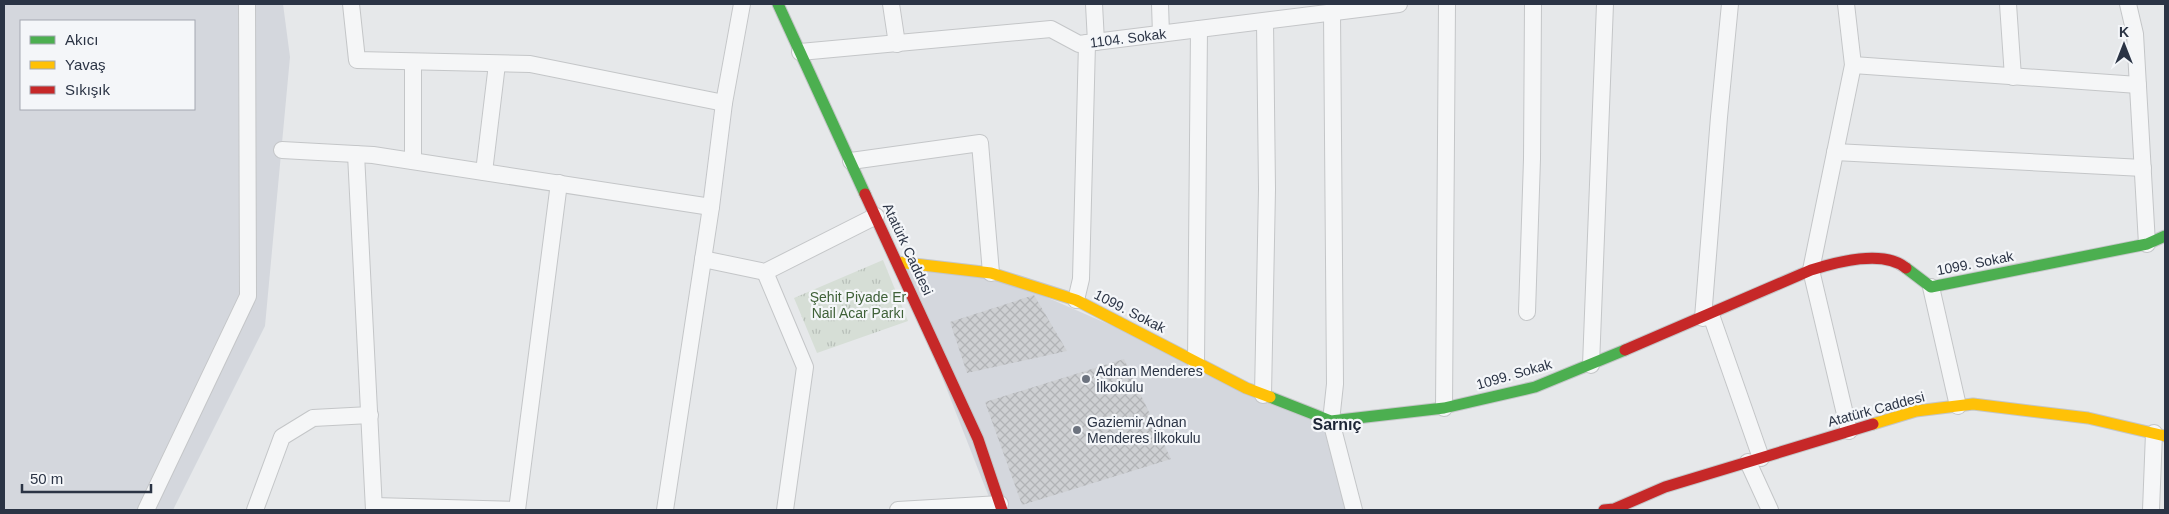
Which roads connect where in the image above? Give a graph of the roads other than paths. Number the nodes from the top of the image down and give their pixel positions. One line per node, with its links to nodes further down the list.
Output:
1 (247, 4): 63 (street)
2 (351, 4): 24 (street)
3 (742, 4): 29 (street)
4 (778, 4): 23 (street, Atatürk Caddesi)
5 (891, 4): 22 (street)
6 (1094, 4): 21 (street)
7 (1160, 4): 20 (street)
8 (1399, 4): 17 (street, 1104. Sokak)
9 (1447, 4): 55 (street)
10 (1533, 4): 49 (street)
11 (1605, 4): 52 (street)
12 (1730, 4): 50 (street)
13 (1846, 4): 26 (street)
14 (2008, 4): 27 (street)
15 (2128, 4): 28 (street)
16 (1305, 10): 17 (street, 1104. Sokak); 18 (street, 1104. Sokak)
17 (1332, 13): 57 (street)
18 (1265, 22): 19 (street, 1104. Sokak); 53 (street)
19 (1199, 29): 20 (street, 1104. Sokak); 51 (street)
20 (1161, 34): 21 (street, 1104. Sokak)
21 (1091, 42): 22 (street, 1104. Sokak); 48 (street)
22 (897, 44): 23 (street, 1104. Sokak)
23 (800, 52): 34 (street, Atatürk Caddesi)
24 (413, 62): 25 (street); 33 (street)
25 (497, 64): 29 (street); 36 (street)
26 (1853, 65): 27 (street); 31 (street)
27 (2013, 77): 28 (street)
28 (2138, 85): 35 (street)
29 (724, 102): 38 (street)
30 (282, 150): 32 (street)
31 (1835, 152): 35 (street); 44 (street)
32 (356, 154): 33 (street); 56 (street)
33 (413, 161): 36 (street)
34 (851, 161): 39 (street, Atatürk Caddesi); 46 (street)
35 (2143, 168): 41 (street)
36 (484, 172): 37 (street)
37 (559, 184): 38 (street); 65 (street)
38 (711, 207): 42 (street)
39 (876, 216): 43 (street, Atatürk Caddesi); 45 (street)
40 (2165, 236): 41 (street, 1099. Sokak)
41 (2147, 244): 47 (street, 1099. Sokak)
42 (703, 259): 45 (street); 66 (street)
43 (897, 262): 46 (street, 1099. Sokak); 61 (street, Atatürk Caddesi)
44 (1811, 270): 47 (street, 1099. Sokak); 50 (street, 1099. Sokak); 58 (street)
45 (764, 272): 67 (street)
46 (991, 273): 48 (street, 1099. Sokak)
47 (1931, 287): 54 (street)
48 (1076, 300): 51 (street, 1099. Sokak)
49 (1527, 312)
50 (1707, 317): 52 (street, 1099. Sokak); 60 (street)
51 (1196, 363): 53 (street, 1099. Sokak)
52 (1591, 365): 55 (street, 1099. Sokak)
53 (1263, 395): 57 (street, 1099. Sokak)
54 (1958, 406): 58 (street, Atatürk Caddesi); 59 (street, Atatürk Caddesi)
55 (1444, 408): 57 (street, 1099. Sokak)
56 (370, 415): 62 (street); 64 (street)
57 (1331, 421): 69 (street)
58 (1849, 431): 60 (street, Atatürk Caddesi)
59 (2160, 435): 72 (street)
60 (1755, 460): 70 (street, Atatürk Caddesi); 71 (street)
61 (1001, 507): 68 (street)
62 (374, 508): 65 (street)
63 (146, 510)
64 (255, 510)
65 (516, 510)
66 (665, 510)
67 (785, 510)
68 (898, 510)
69 (1354, 510)
70 (1604, 510)
71 (1770, 510)
72 (2151, 510)

